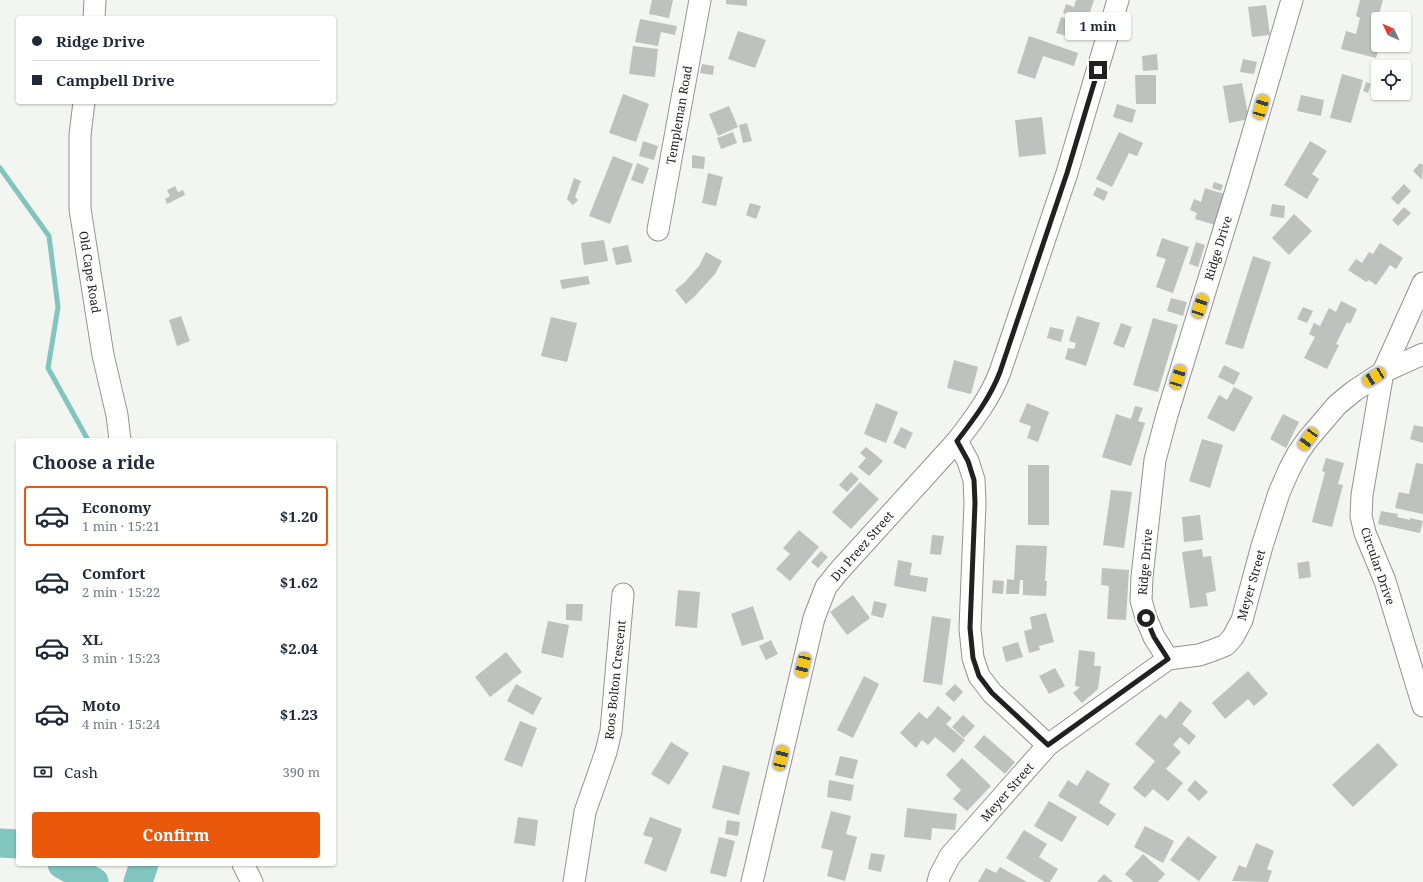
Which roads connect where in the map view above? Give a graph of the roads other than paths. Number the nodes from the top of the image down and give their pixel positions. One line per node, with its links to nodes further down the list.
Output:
1 (95, 0): 5 (street)
2 (700, 0): 7 (street, Templeman Road)
3 (1118, 0): 12 (street, Du Preez Street)
4 (1292, 0): 14 (street, Ridge Drive)
5 (94, 16)
6 (84, 104): 11 (street, Old Cape Road)
7 (658, 230)
8 (1423, 284): 10 (street, Circular Drive)
9 (1423, 354): 10 (street)
10 (1383, 372): 14 (street, Meyer Street); 15 (street, Circular Drive)
11 (120, 438)
12 (957, 441): 16 (street); 20 (street, Du Preez Street)
13 (623, 594): 19 (street, Roos Bolton Crescent)
14 (1168, 659): 16 (street, Meyer Street)
15 (1423, 706)
16 (1048, 745): 21 (street, Meyer Street)
17 (244, 866): 18 (street)
18 (252, 882)
19 (574, 882)
20 (752, 882)
21 (938, 882)

